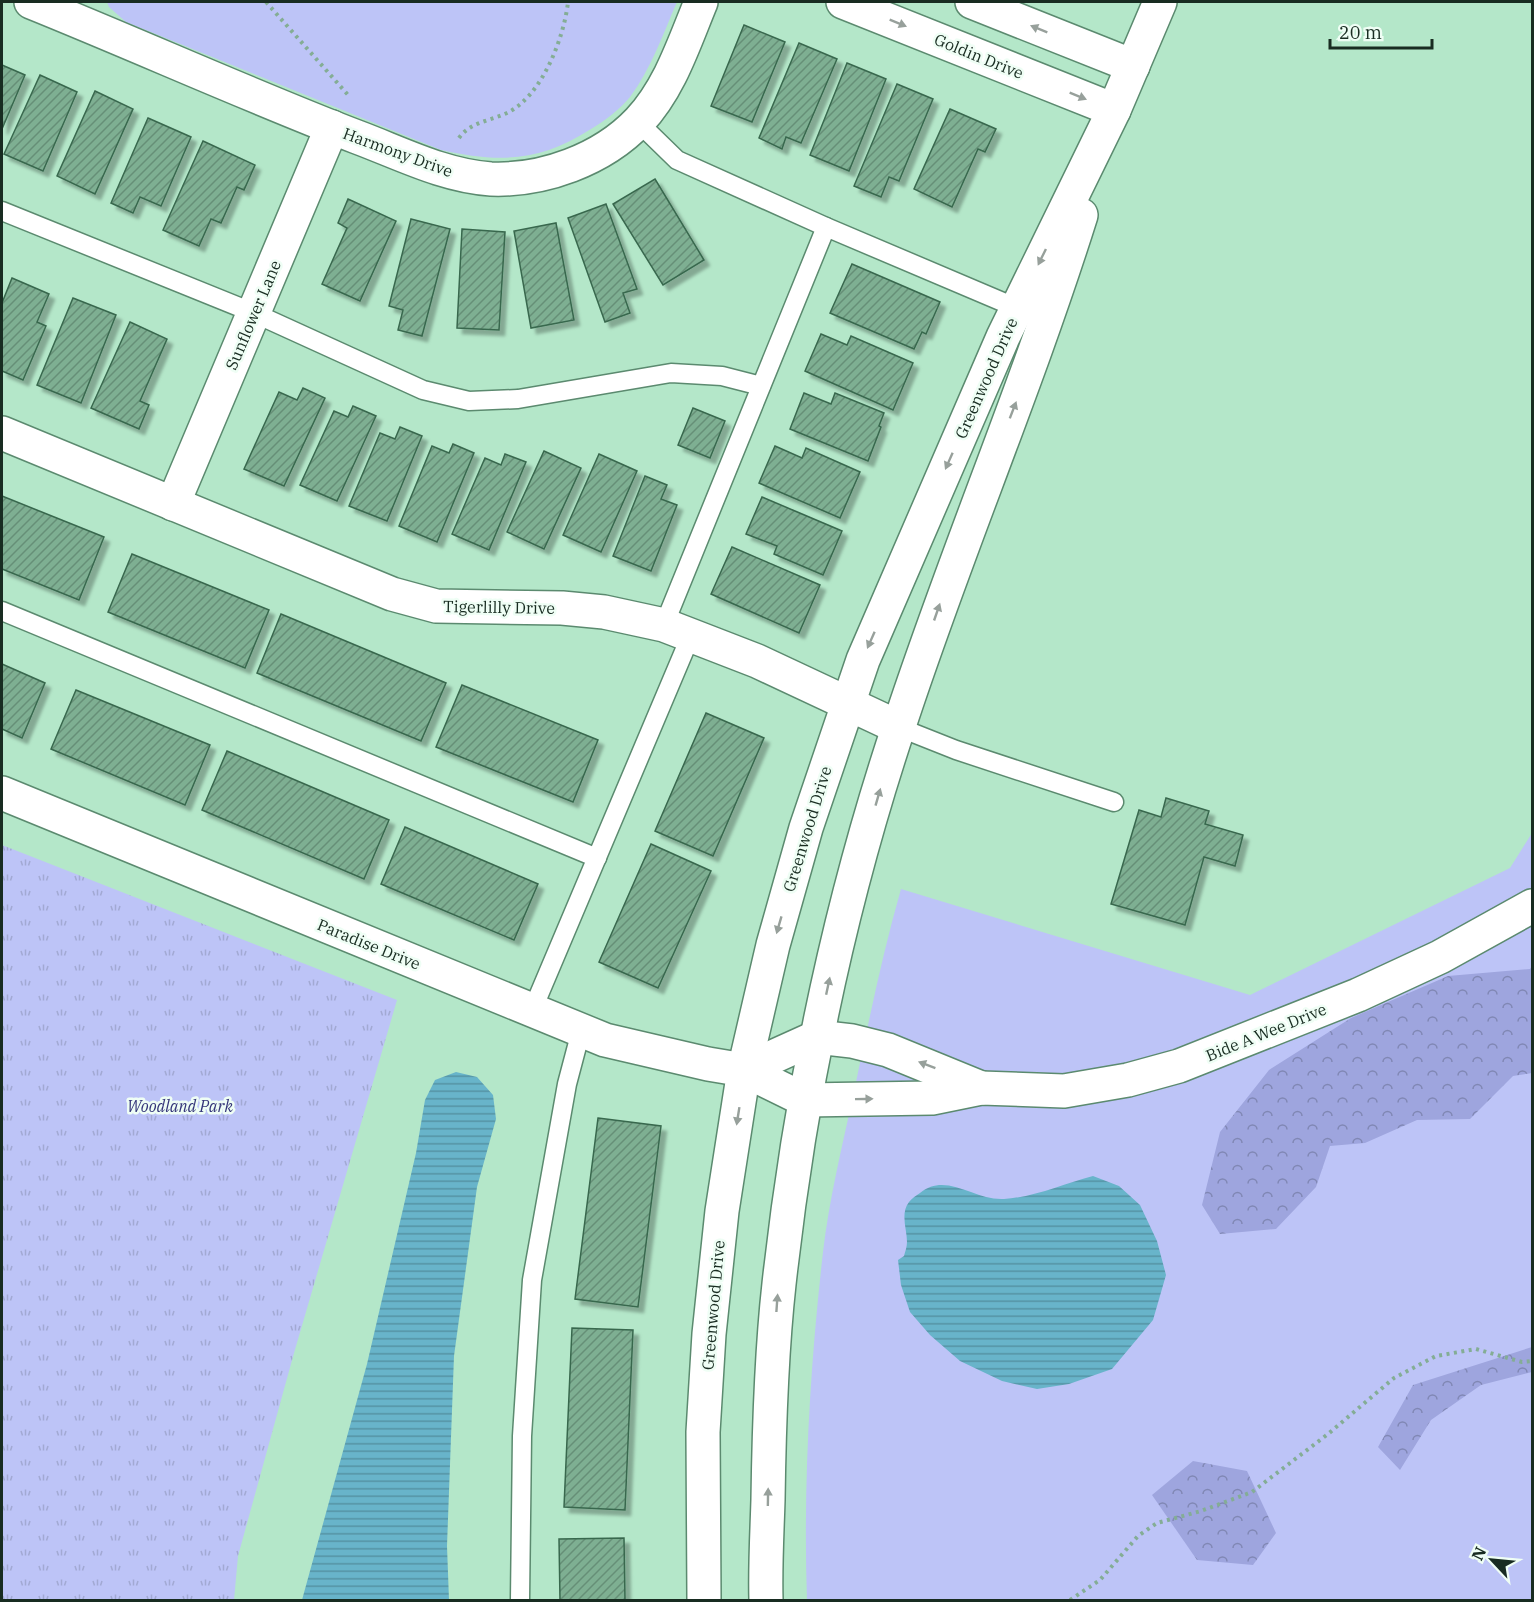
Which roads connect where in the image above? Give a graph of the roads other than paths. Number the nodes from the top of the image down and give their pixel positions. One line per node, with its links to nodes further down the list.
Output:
1 (31, 2): 6 (street, Harmony Drive)
2 (701, 2): 9 (street, Harmony Drive)
3 (843, 2): 8 (street, Goldin Drive, one-way to 8)
4 (972, 2): 7 (street, one-way to 4)
5 (1160, 2): 7 (street, Greenwood Drive)
6 (66, 8): 10 (street, Harmony Drive)
7 (1133, 66): 8 (street, Greenwood Drive)
8 (1114, 111): 13 (street, Greenwood Drive, one-way to 13); 21 (street, Greenwood Drive, one-way to 8)
9 (638, 122): 10 (street, Harmony Drive); 12 (lane)
10 (332, 127): 14 (street, Sunflower Lane)
11 (2, 211): 14 (lane)
12 (826, 227): 13 (lane); 15 (lane)
13 (1017, 308): 20 (street, Greenwood Drive, one-way to 20)
14 (254, 313): 15 (lane); 17 (street, Sunflower Lane)
15 (761, 386): 19 (lane)
16 (2, 433): 17 (street, Tigerlilly Drive)
17 (173, 504): 19 (street, Tigerlilly Drive)
18 (2, 611): 24 (lane)
19 (677, 630): 20 (street, Tigerlilly Drive); 24 (lane)
20 (847, 702): 21 (street, Tigerlilly Drive); 29 (street, Greenwood Drive, one-way to 29)
21 (898, 727): 23 (lane); 28 (street, Greenwood Drive, one-way to 21)
22 (2, 793): 26 (street, Paradise Drive)
23 (1114, 802)
24 (597, 858): 26 (lane)
25 (1533, 906): 30 (street, Bide A Wee Drive)
26 (532, 1011): 27 (street, Paradise Drive)
27 (581, 1031): 29 (street, Paradise Drive); 32 (lane)
28 (817, 1037): 29 (street); 30 (street, Bide A Wee Drive, one-way to 28); 31 (street, Greenwood Drive)
29 (744, 1070): 31 (street, Bide A Wee Drive); 33 (street, Greenwood Drive, one-way to 33)
30 (981, 1088): 31 (street, Bide A Wee Drive, one-way to 30)
31 (805, 1100): 34 (street, Greenwood Drive, one-way to 31)
32 (520, 1600)
33 (704, 1600)
34 (766, 1600)

